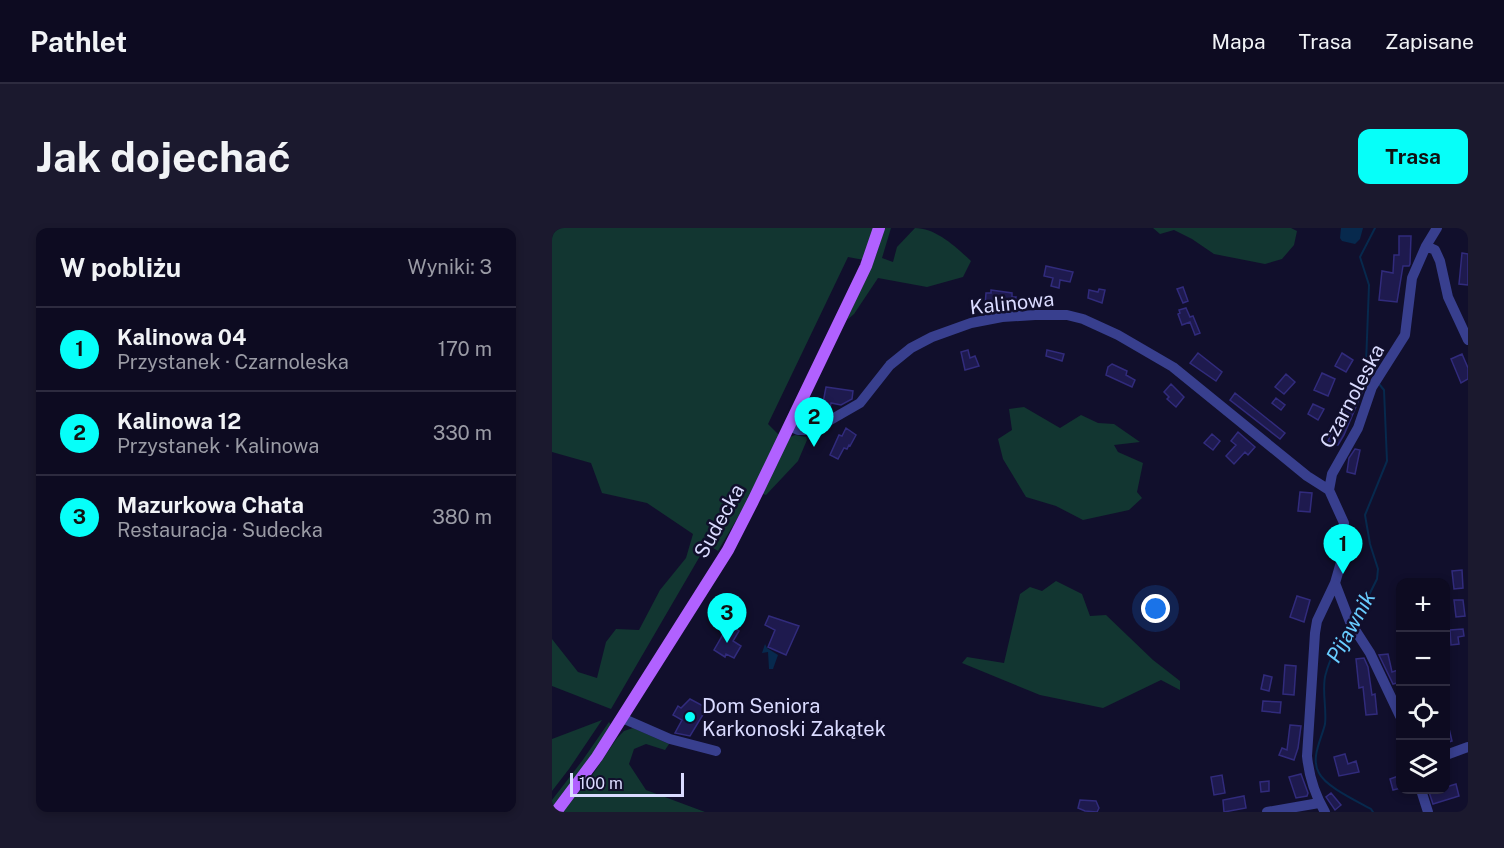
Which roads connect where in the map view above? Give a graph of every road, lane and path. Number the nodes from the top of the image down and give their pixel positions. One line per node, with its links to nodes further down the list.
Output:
1 (879, 228): 5 (main road, Sudecka)
2 (1437, 228): 3 (street, Czarnoleska)
3 (1426, 246): 4 (street); 6 (street, Czarnoleska)
4 (1468, 340)
5 (789, 426): 6 (street, Kalinowa); 9 (main road, Sudecka)
6 (1329, 490): 7 (street)
7 (1335, 583): 8 (street); 14 (street)
8 (1396, 706)
9 (622, 718): 11 (street); 15 (main road, Sudecka)
10 (1468, 747): 12 (street)
11 (717, 751)
12 (1450, 754)
13 (1423, 794): 17 (street)
14 (1322, 808): 16 (street)
15 (556, 812)
16 (1267, 812)
17 (1428, 812)

